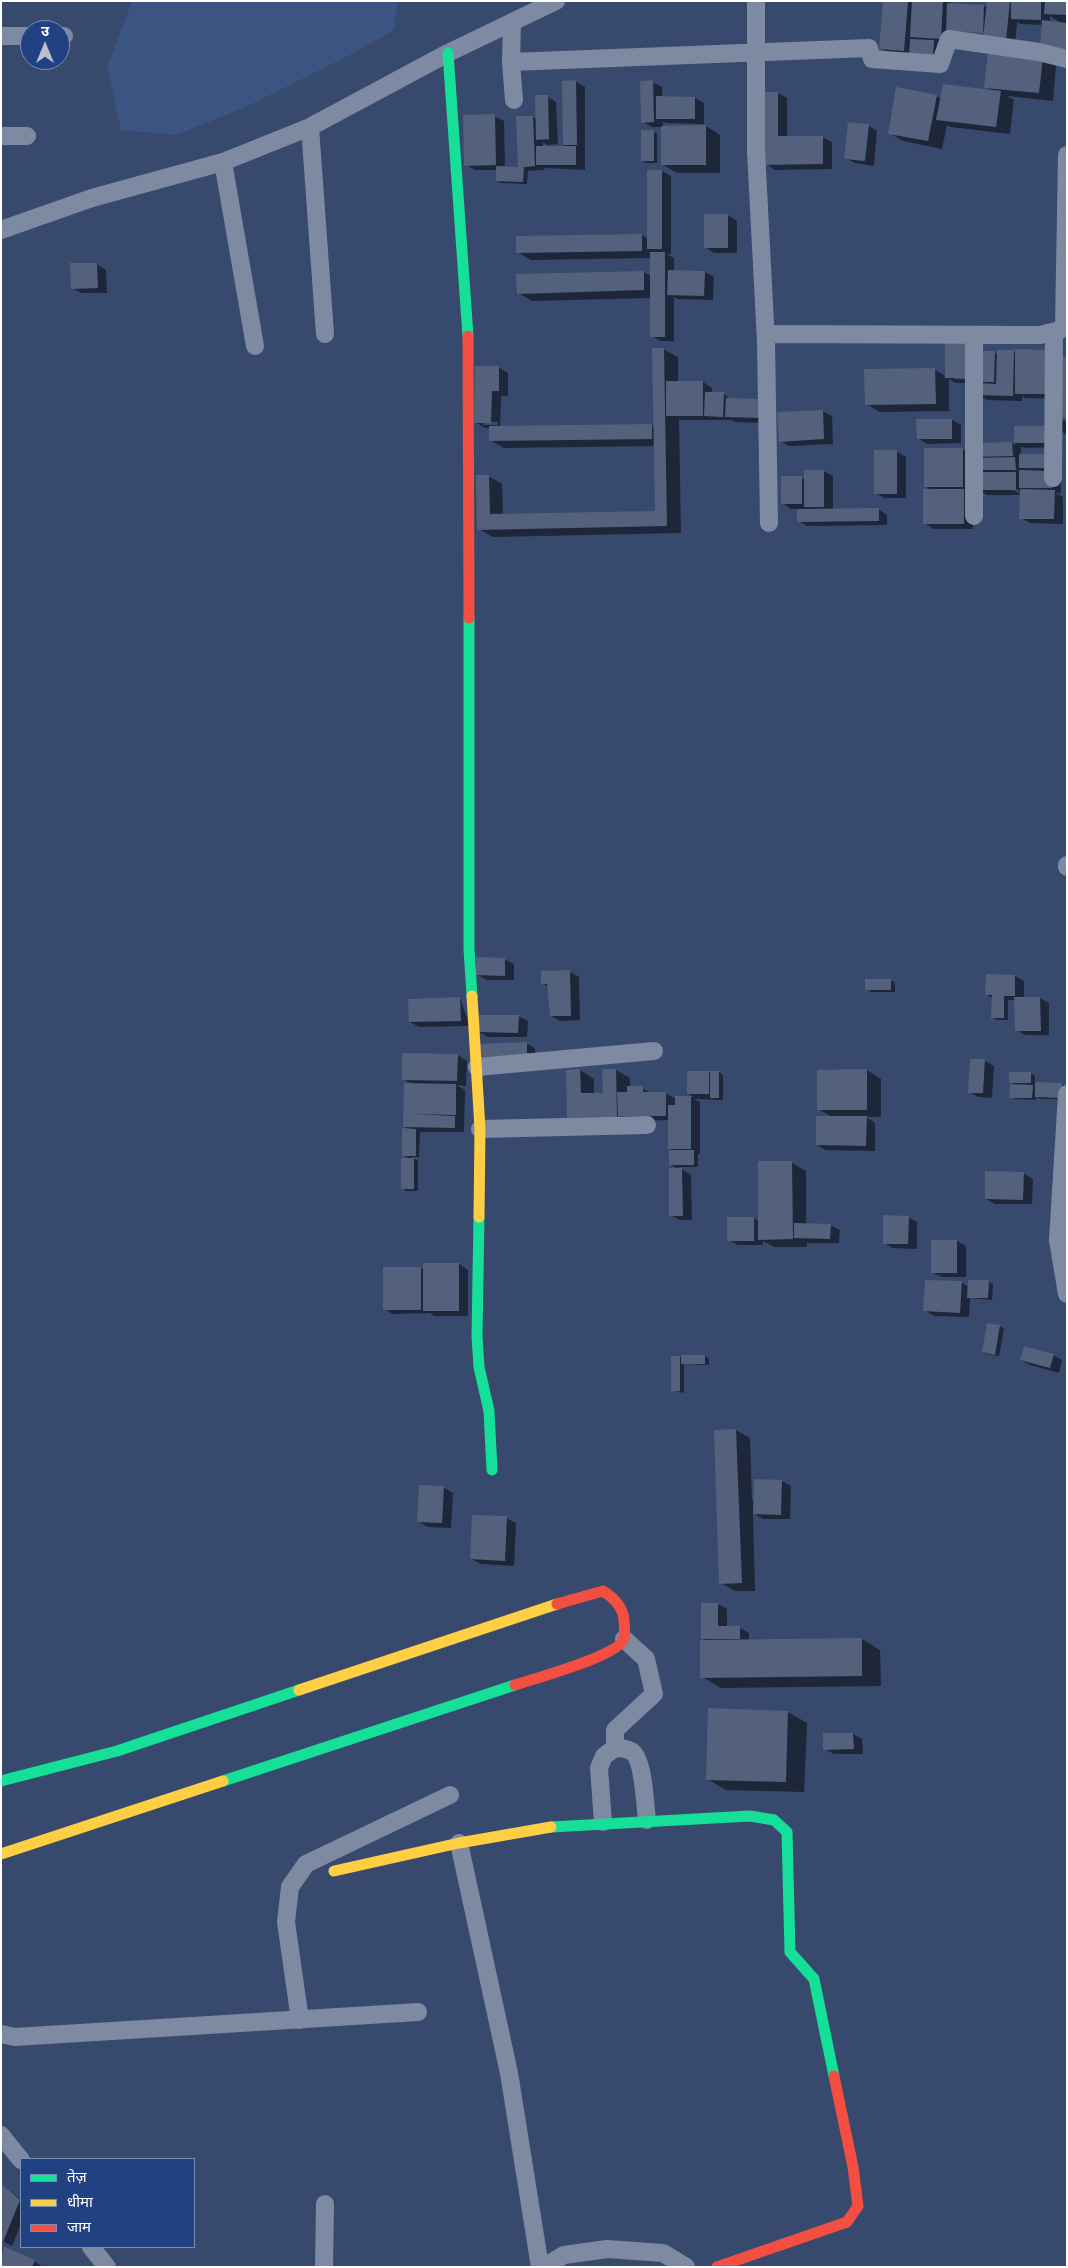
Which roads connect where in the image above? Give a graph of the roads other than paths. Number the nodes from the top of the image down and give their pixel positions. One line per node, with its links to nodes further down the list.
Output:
1 (556, 1): 3 (street)
2 (756, 1): 7 (street)
3 (512, 22): 6 (street); 9 (street)
4 (1, 36): 5 (street)
5 (20, 36)
6 (448, 53): 11 (street); 26 (street)
7 (755, 53): 8 (street); 9 (street); 19 (street)
8 (1067, 59)
9 (511, 62): 10 (street)
10 (514, 100)
11 (310, 127): 15 (street); 18 (street)
12 (1, 136): 13 (street)
13 (27, 136)
14 (1067, 154): 17 (street)
15 (223, 162): 16 (street); 21 (street)
16 (1, 230)
17 (1054, 332): 20 (street); 22 (street)
18 (325, 334)
19 (766, 334): 20 (street); 24 (street)
20 (974, 336): 23 (street)
21 (255, 346)
22 (1053, 478)
23 (974, 516)
24 (769, 523)
25 (654, 1051): 26 (street)
26 (477, 1067): 29 (street)
27 (1067, 1094): 30 (street)
28 (647, 1125): 29 (street)
29 (480, 1129): 31 (street)
30 (1067, 1294)
31 (492, 1470)
32 (624, 1639): 33 (street); 34 (street); 39 (street)
33 (615, 1748): 36 (street); 37 (street)
34 (1, 1781)
35 (450, 1795): 42 (street)
36 (647, 1820): 37 (street); 53 (street)
37 (604, 1822): 38 (street)
38 (459, 1842): 40 (street); 50 (street)
39 (1, 1854)
40 (334, 1871)
41 (418, 2012): 42 (street)
42 (300, 2020): 43 (street)
43 (1, 2034)
44 (1, 2135): 45 (street)
45 (20, 2159)
46 (325, 2204): 49 (street)
47 (92, 2248): 48 (street)
48 (107, 2267)
49 (324, 2267)
50 (540, 2267)
51 (544, 2267): 52 (street)
52 (686, 2267)
53 (717, 2267)

